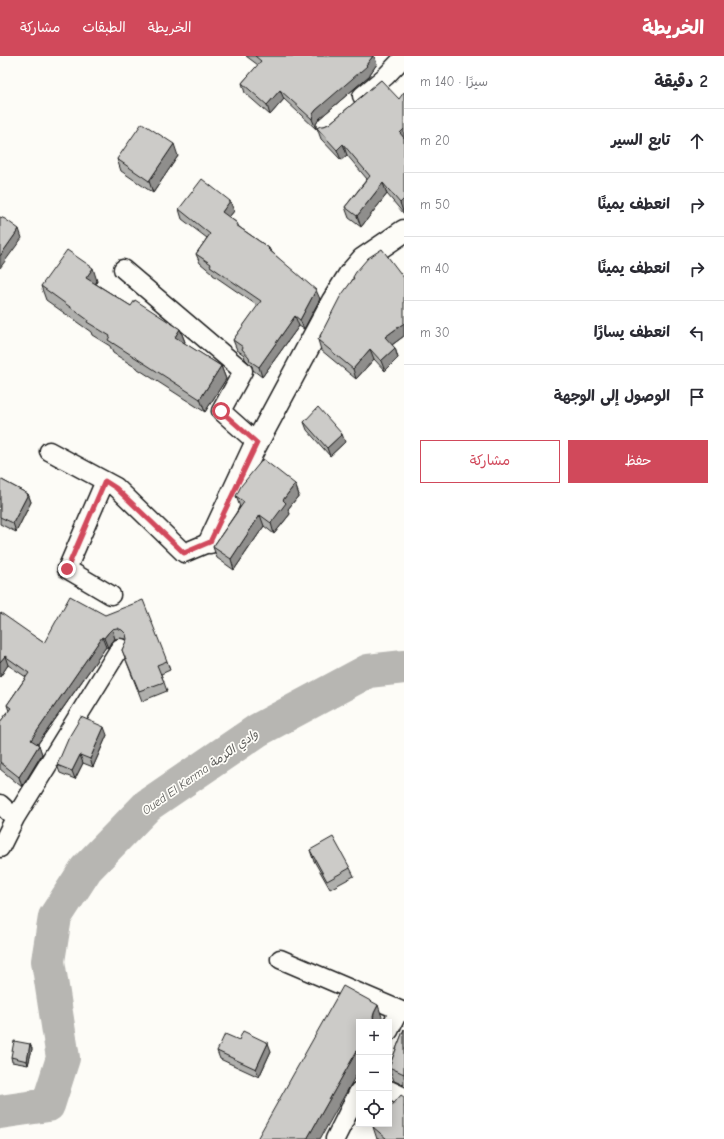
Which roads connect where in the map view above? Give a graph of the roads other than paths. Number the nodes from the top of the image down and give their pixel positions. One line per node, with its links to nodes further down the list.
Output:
1 (404, 57): 2 (street)
2 (350, 106)
3 (404, 231): 5 (street)
4 (123, 269): 5 (street)
5 (257, 443): 8 (street)
6 (49, 451): 7 (street)
7 (105, 481): 8 (street); 9 (street)
8 (210, 542)
9 (111, 595)
10 (120, 648): 12 (street)
11 (0, 804): 12 (street)
12 (15, 818): 13 (street)
13 (0, 848)
14 (280, 959): 15 (street)
15 (402, 1011): 16 (street)
16 (392, 1026)
17 (391, 1091): 18 (street)
18 (404, 1097)
19 (356, 1099): 20 (street)
20 (342, 1135)

